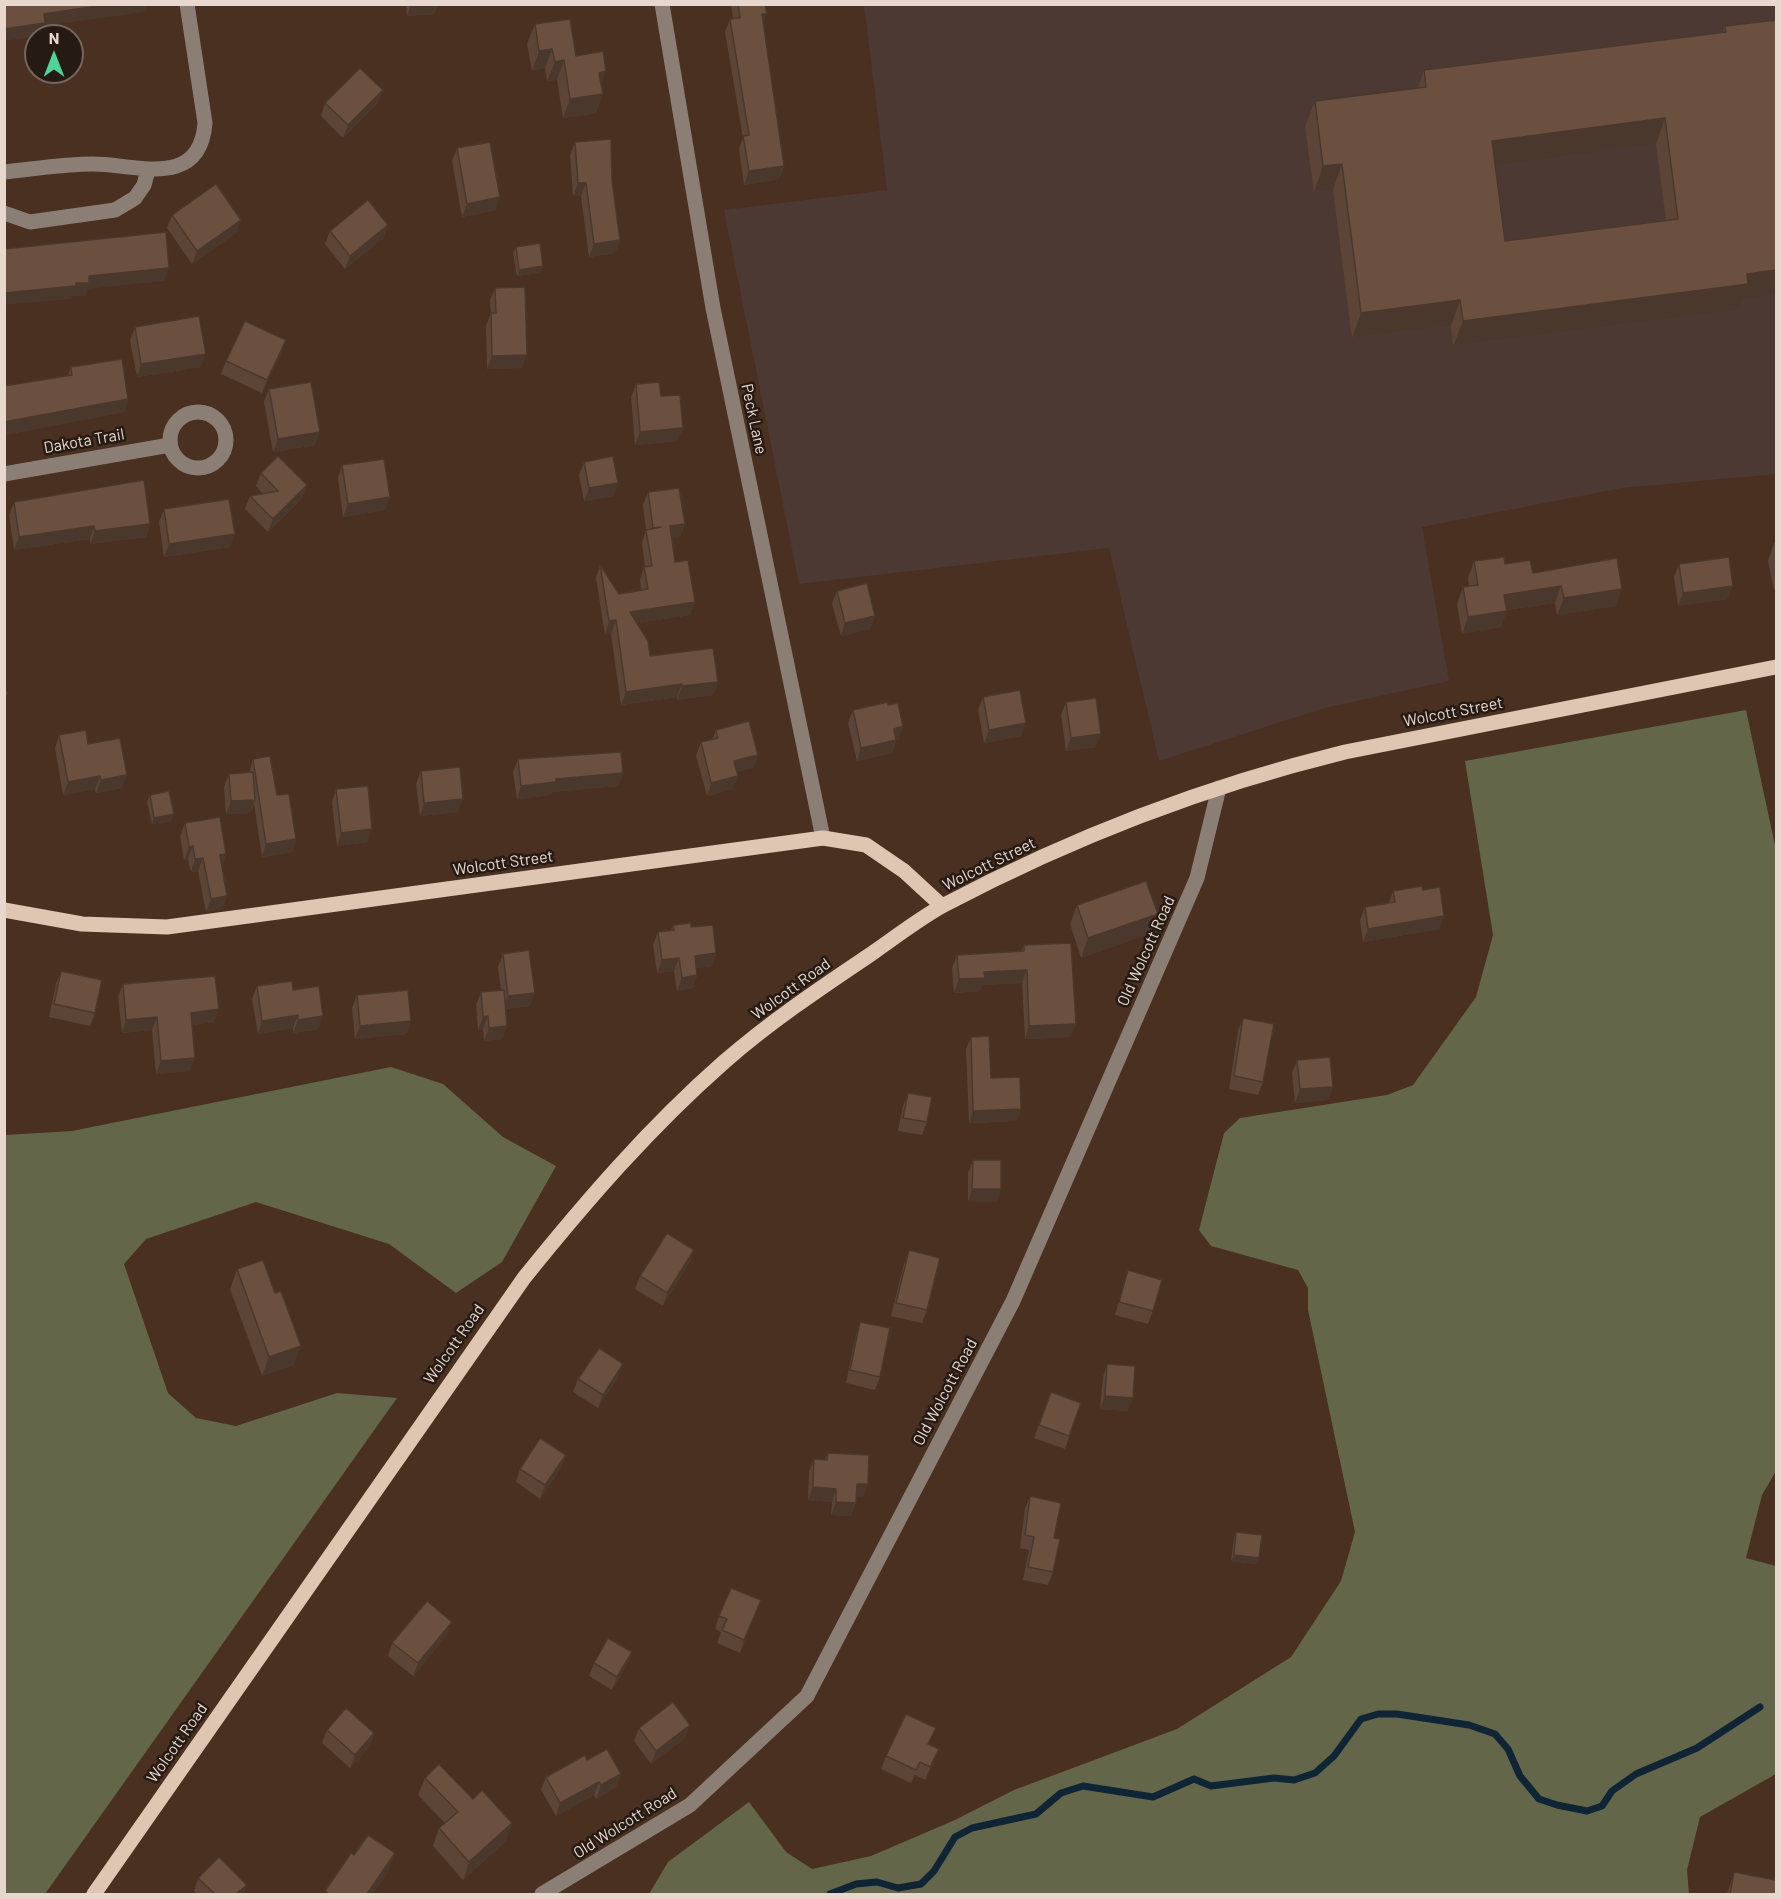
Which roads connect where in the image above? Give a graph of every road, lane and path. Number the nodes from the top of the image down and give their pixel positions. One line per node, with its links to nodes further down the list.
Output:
1 (187, 4): 3 (street)
2 (662, 4): 10 (street, Peck Lane)
3 (148, 170): 4 (street); 5 (street)
4 (4, 172)
5 (4, 213)
6 (170, 445): 7 (street, Dakota Trail)
7 (4, 474)
8 (1776, 667): 9 (main road, Wolcott Street)
9 (1219, 788): 11 (main road, Wolcott Street); 14 (street, Old Wolcott Road)
10 (823, 838): 11 (main road, Wolcott Street); 12 (main road, Wolcott Street)
11 (942, 906): 13 (main road, Wolcott Road)
12 (4, 910)
13 (94, 1894)
14 (542, 1894)

